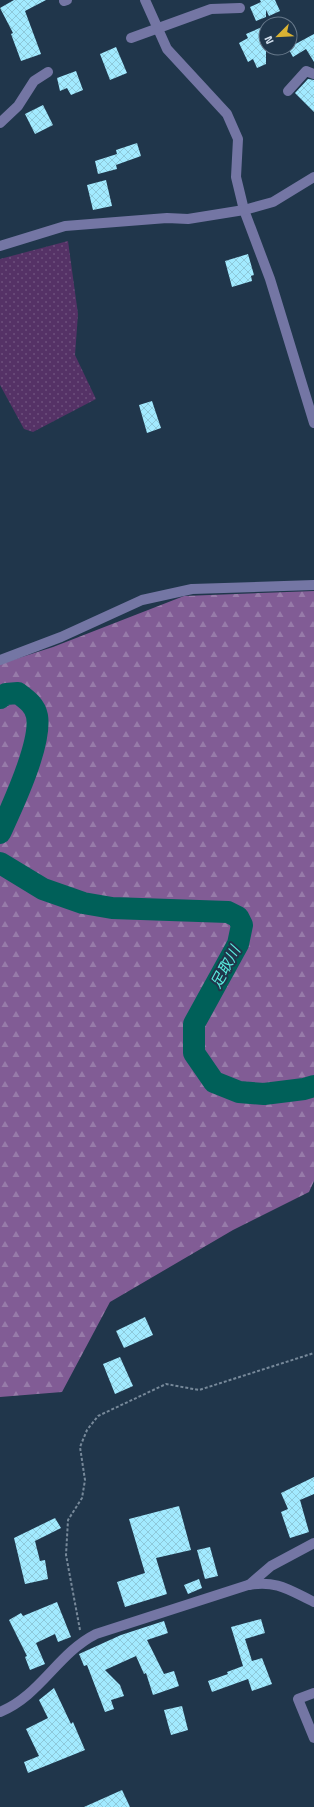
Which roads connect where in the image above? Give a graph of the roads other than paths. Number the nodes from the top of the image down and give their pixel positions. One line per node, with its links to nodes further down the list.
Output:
1 (145, 0): 3 (street)
2 (240, 8): 3 (street)
3 (156, 28): 4 (street); 10 (street)
4 (131, 38)
5 (48, 72): 8 (street)
6 (314, 74): 7 (street)
7 (288, 91)
8 (0, 123)
9 (314, 177): 10 (street)
10 (244, 210): 11 (street); 12 (street)
11 (0, 246)
12 (314, 423)
13 (314, 585): 14 (street)
14 (0, 660)
15 (314, 1543): 16 (street)
16 (248, 1585): 17 (street); 19 (street)
17 (314, 1602)
18 (314, 1693): 20 (street)
19 (0, 1712)
20 (314, 1738)

